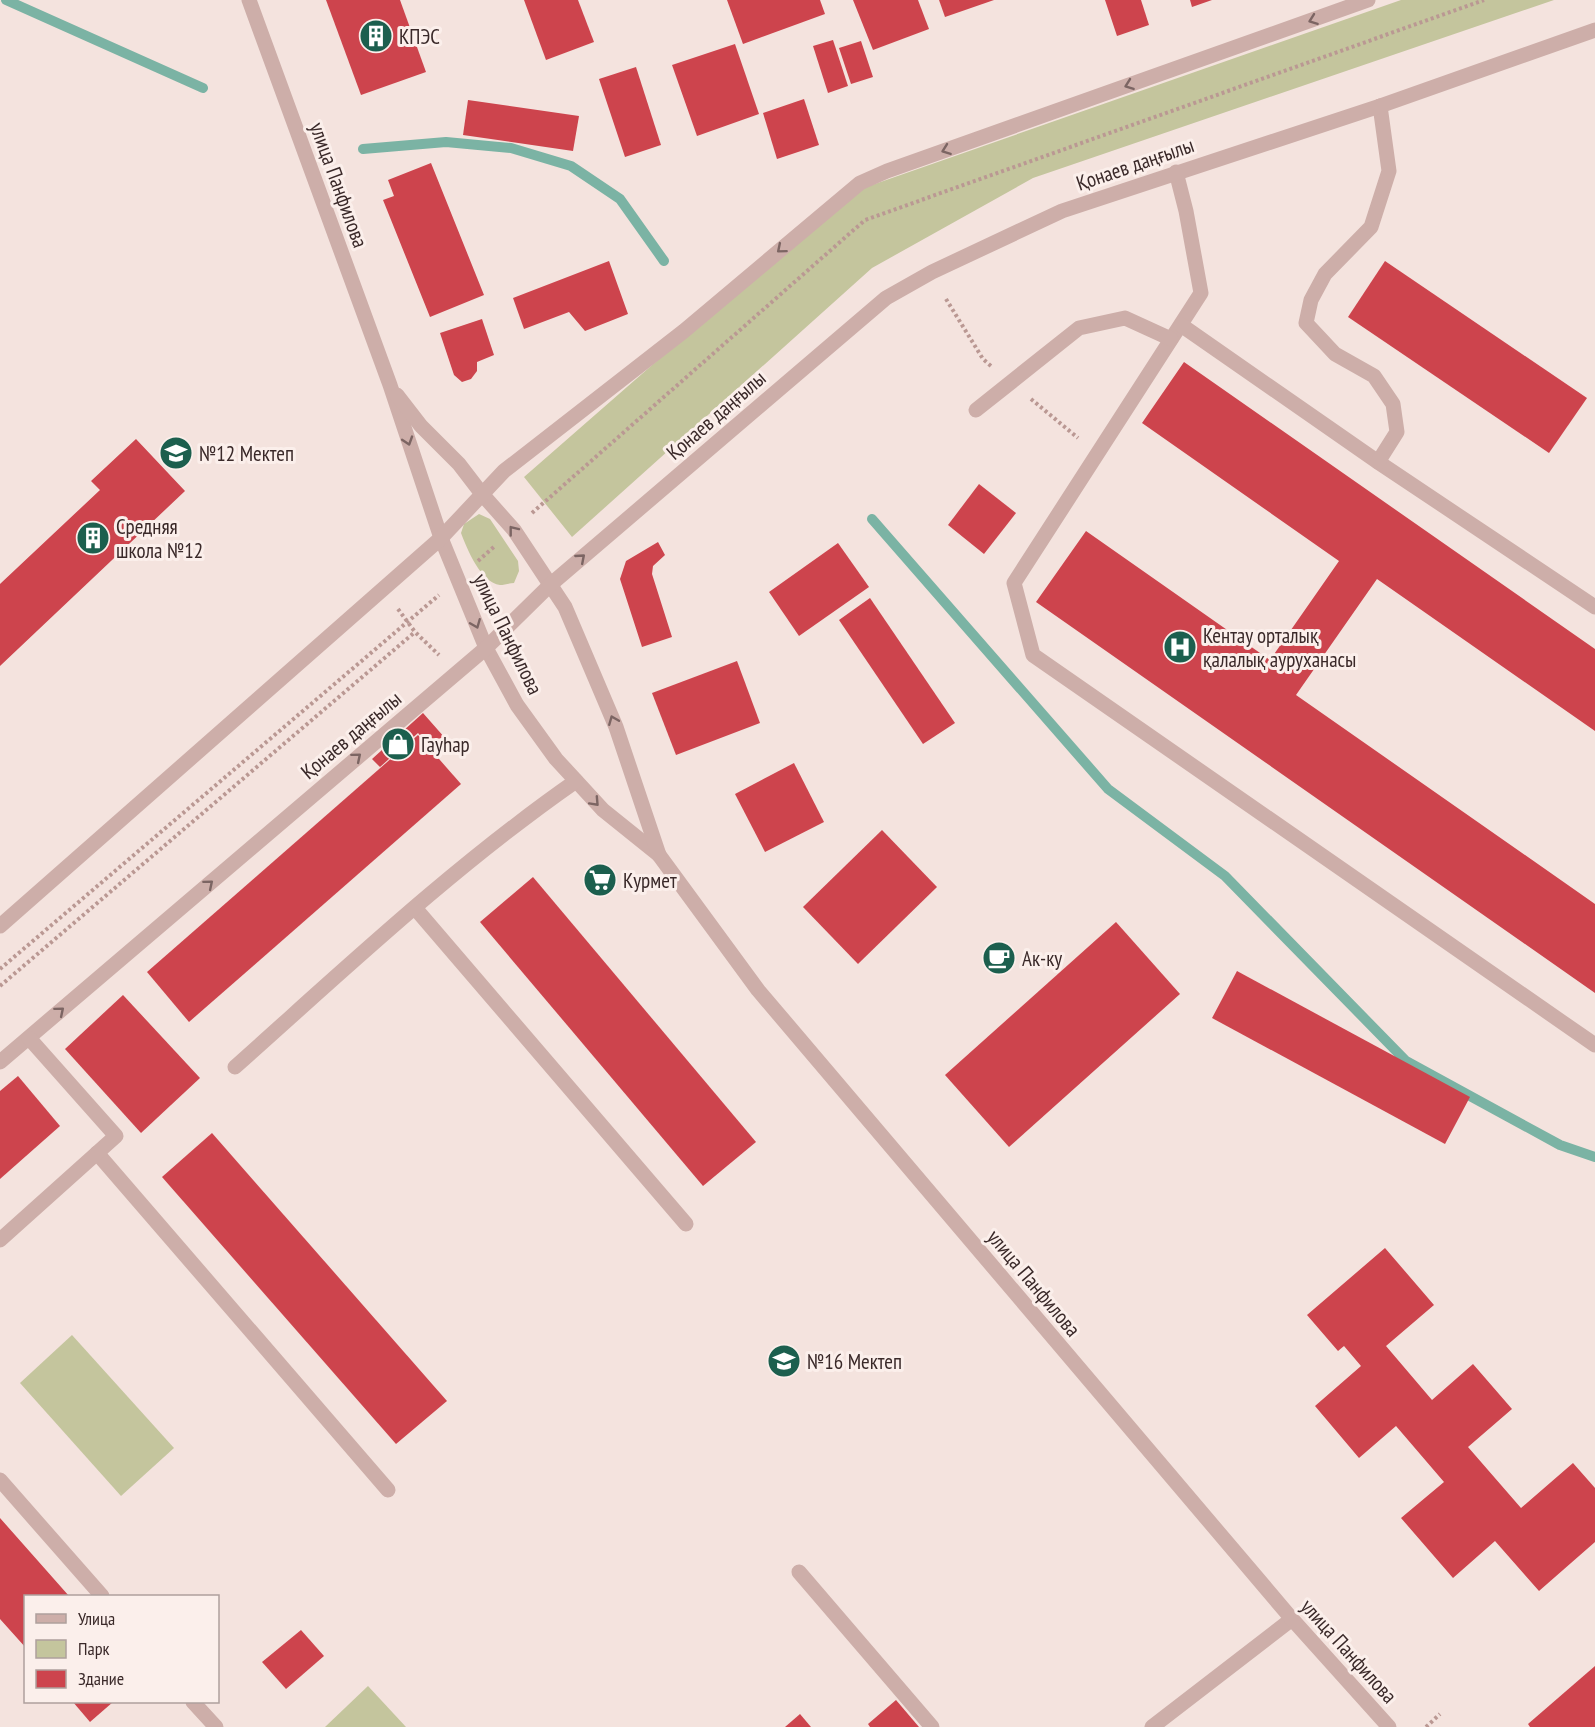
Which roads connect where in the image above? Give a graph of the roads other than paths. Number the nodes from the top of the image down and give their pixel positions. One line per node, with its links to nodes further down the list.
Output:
1 (249, 0): 8 (street, улица Панфилова)
2 (1368, 0): 11 (street, one-way to 11)
3 (1595, 30): 4 (street, Қонаев даңғылы)
4 (1380, 106): 5 (street, Қонаев даңғылы); 10 (street)
5 (1176, 172): 6 (street); 13 (street, Қонаев даңғылы, one-way to 5)
6 (1181, 325): 7 (street); 10 (street)
7 (1171, 339): 9 (street); 21 (street)
8 (390, 385): 11 (street, улица Панфилова); 12 (street, улица Панфилова, one-way to 12)
9 (976, 410)
10 (1378, 462): 14 (street)
11 (482, 494): 12 (street); 13 (street, улица Панфилова, one-way to 11)
12 (441, 538): 15 (street, улица Панфилова, one-way to 15); 19 (street)
13 (550, 585): 15 (street, Қонаев даңғылы); 17 (street, улица Панфилова, one-way to 13)
14 (1595, 607)
15 (486, 648): 16 (street, улица Панфилова); 20 (street, Қонаев даңғылы, one-way to 15)
16 (576, 781): 17 (street, улица Панфилова, one-way to 17); 18 (street)
17 (659, 855): 31 (street, улица Панфилова)
18 (415, 908): 23 (street); 25 (street)
19 (0, 926)
20 (29, 1038): 22 (street, Қонаев даңғылы); 24 (street)
21 (1595, 1045)
22 (0, 1062)
23 (235, 1067)
24 (97, 1154): 26 (street); 28 (street)
25 (686, 1224)
26 (0, 1240)
27 (0, 1480): 30 (street)
28 (388, 1490)
29 (798, 1572): 35 (street)
30 (101, 1595)
31 (1292, 1619): 33 (street); 36 (street, улица Панфилова)
32 (195, 1703): 34 (street)
33 (1159, 1725)
34 (216, 1727)
35 (932, 1727)
36 (1389, 1727)

